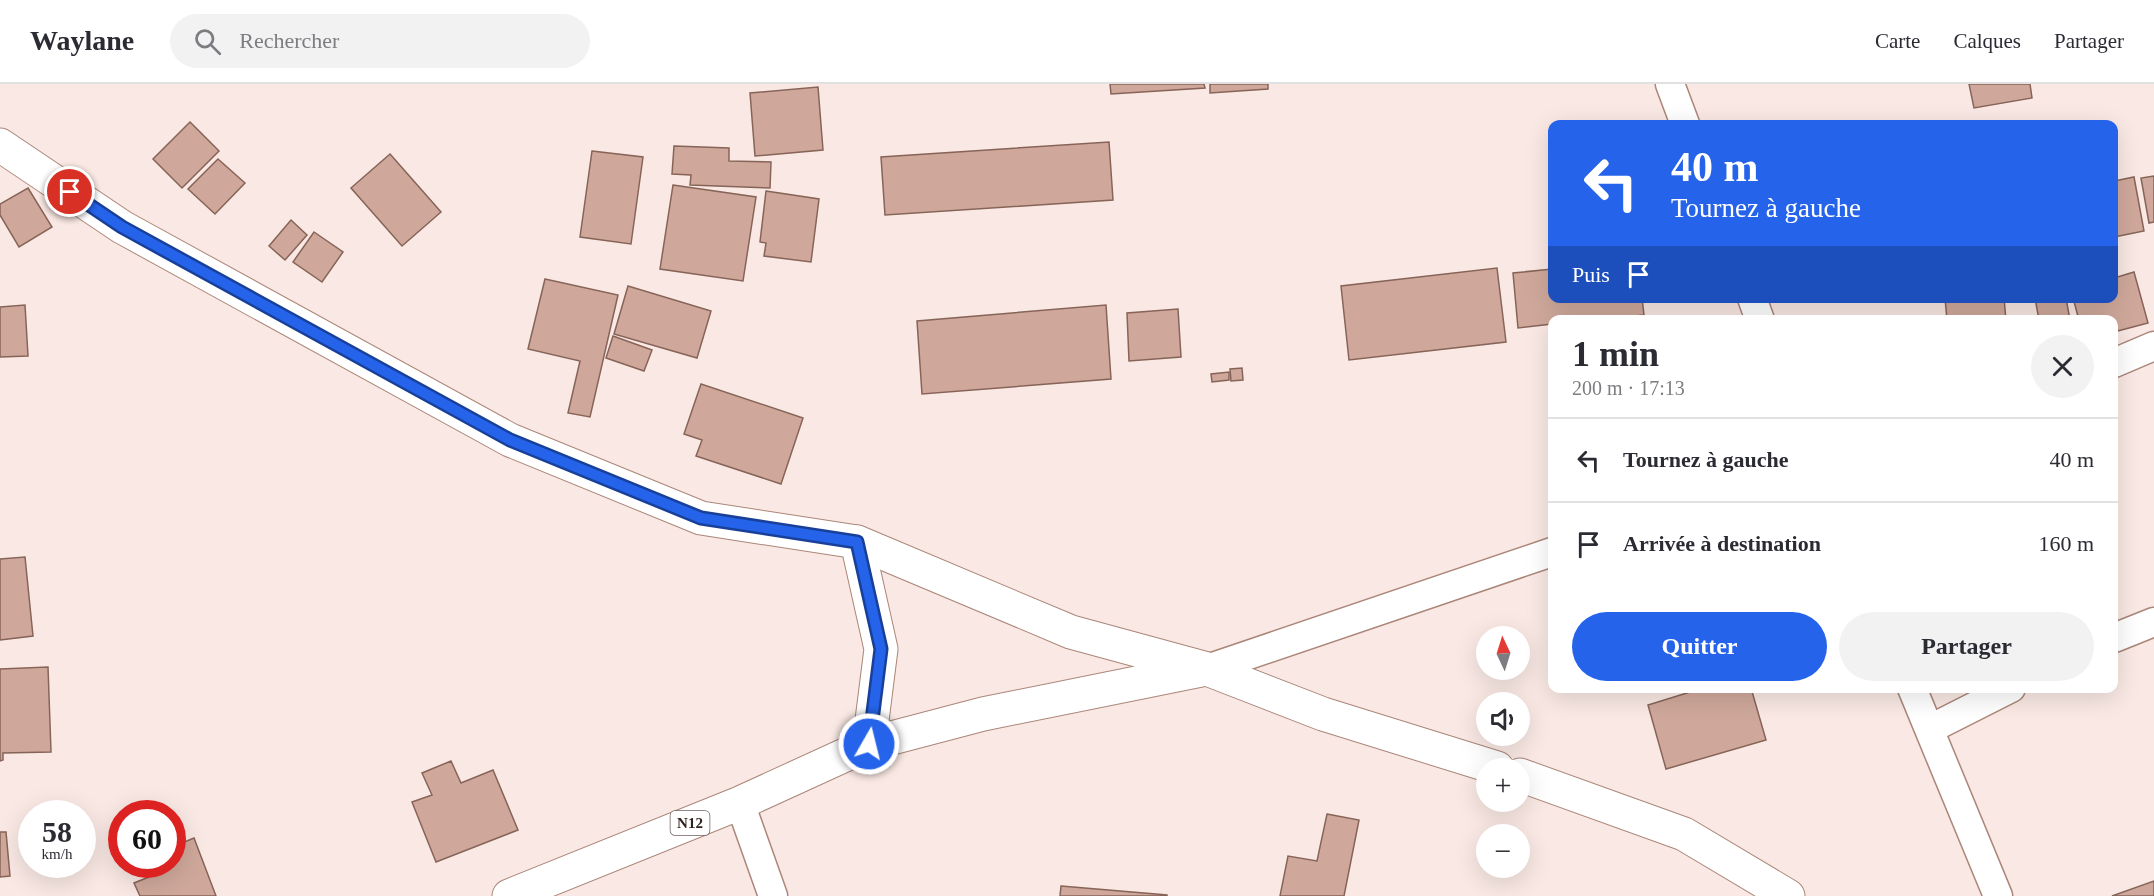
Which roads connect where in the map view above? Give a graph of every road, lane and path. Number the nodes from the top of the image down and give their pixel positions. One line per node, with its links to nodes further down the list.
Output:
1 (1670, 84): 2 (street)
2 (1684, 120)
3 (0, 145): 6 (main road)
4 (2154, 346): 5 (street)
5 (2118, 361)
6 (857, 542): 10 (main road); 14 (main road)
7 (1548, 553): 10 (street)
8 (2154, 622): 9 (street)
9 (2118, 636)
10 (1207, 669): 14 (main road); 15 (main road)
11 (1914, 693): 13 (street)
12 (2001, 693): 13 (street)
13 (1930, 729): 21 (street)
14 (869, 744): 17 (main road, N12)
15 (1476, 761)
16 (1530, 779): 20 (main road)
17 (740, 803): 18 (main road, N12); 19 (street)
18 (509, 896)
19 (773, 896)
20 (1788, 896)
21 (1998, 896)

